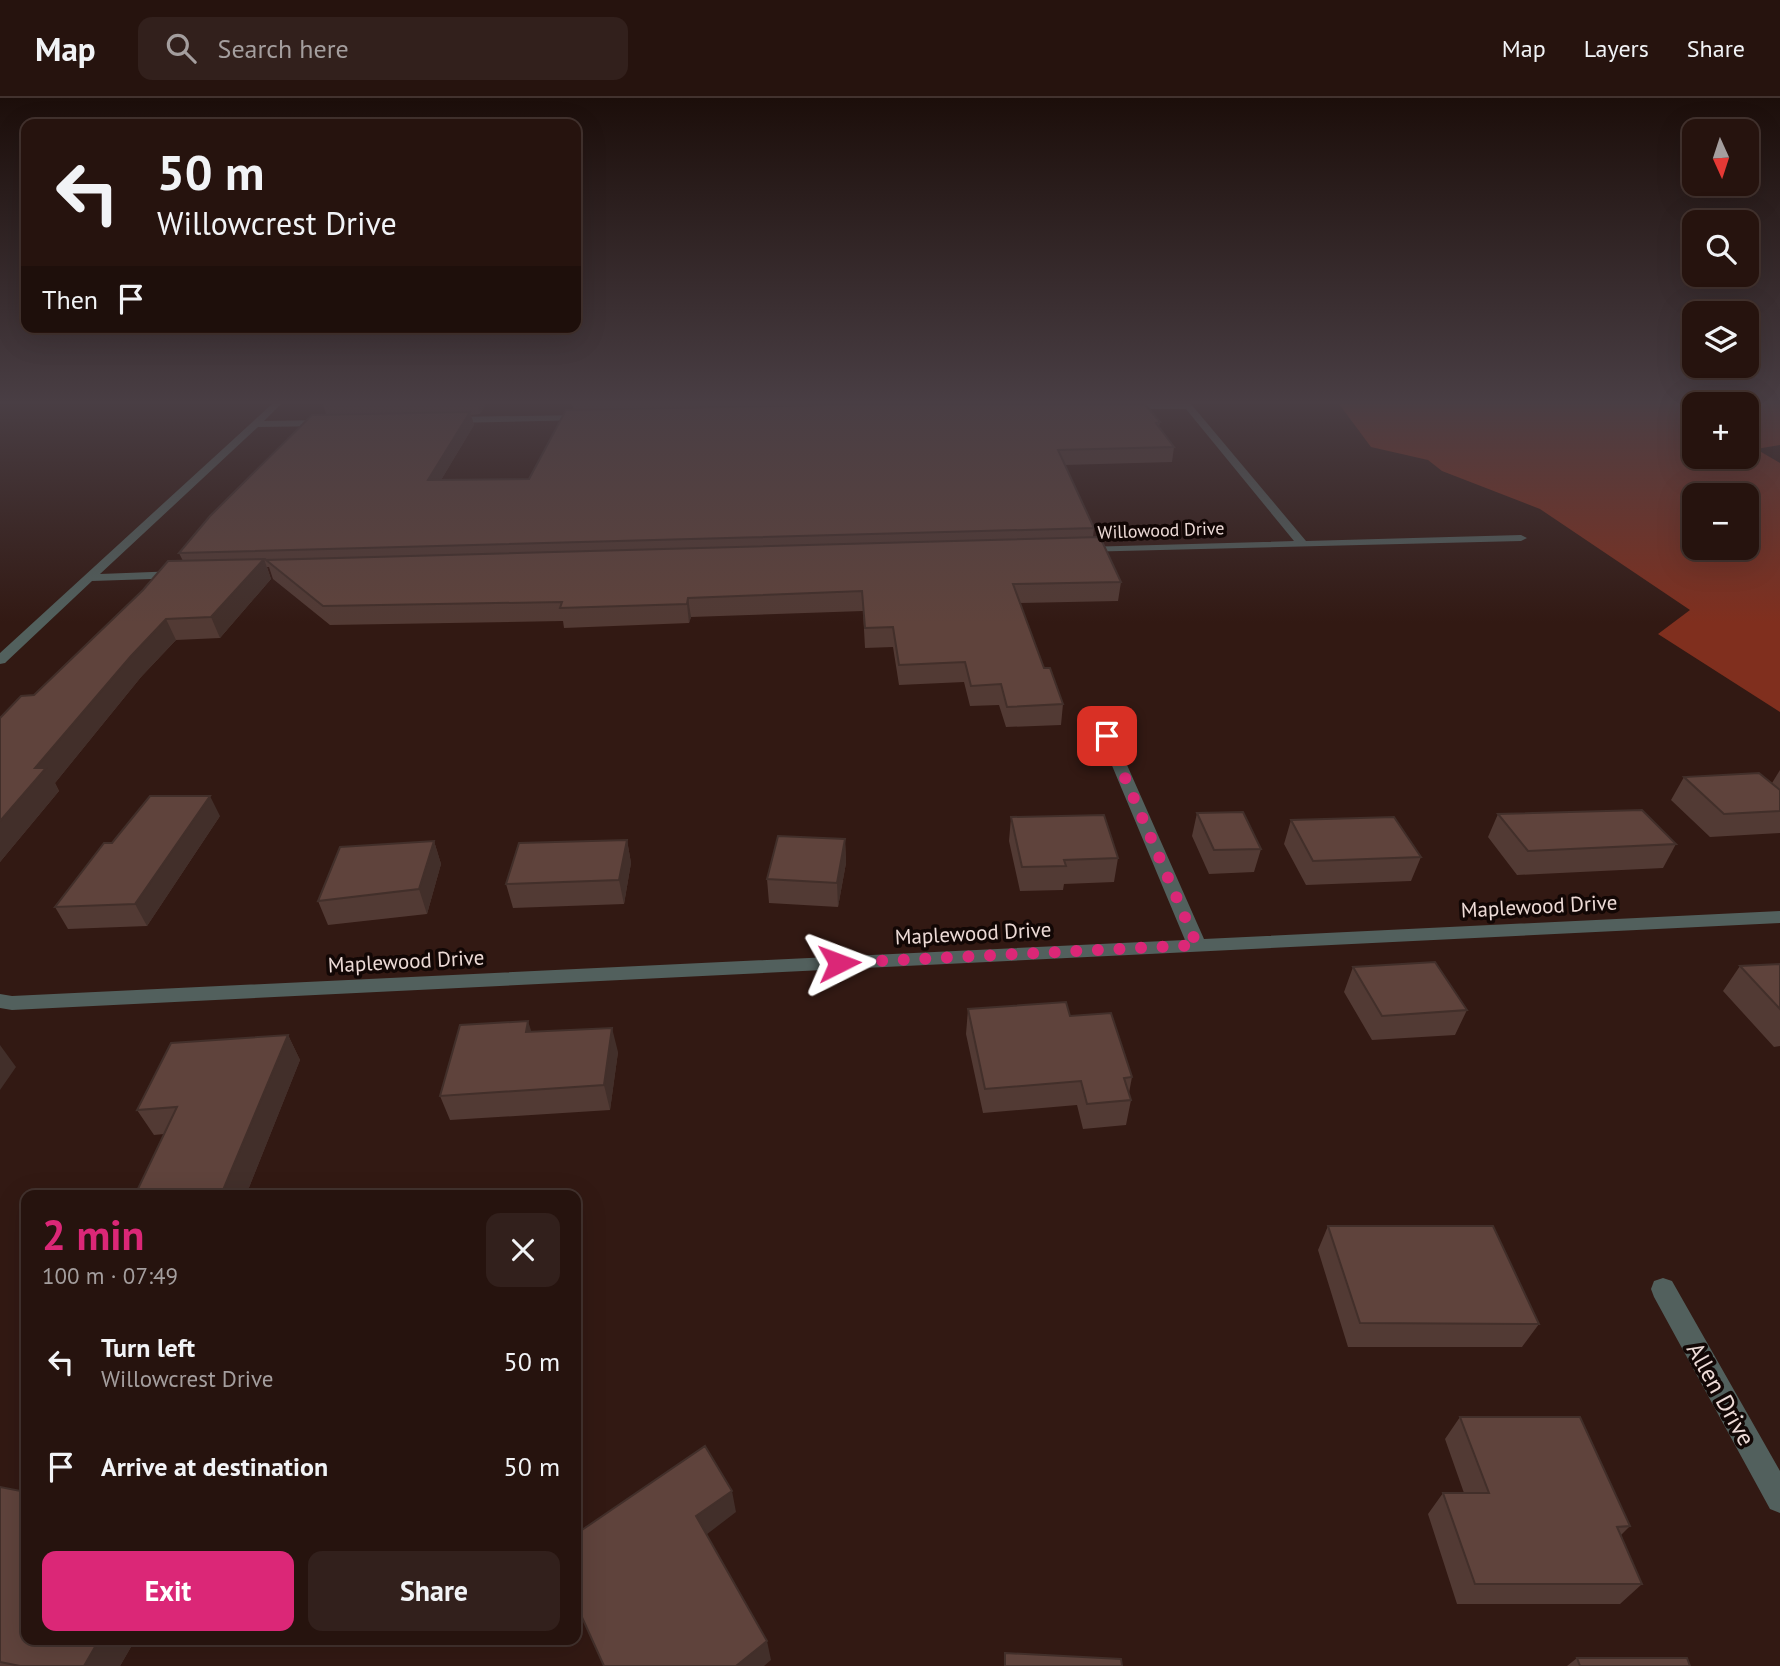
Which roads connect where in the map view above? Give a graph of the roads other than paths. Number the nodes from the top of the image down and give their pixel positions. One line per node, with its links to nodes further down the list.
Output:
1 (197, 477): 7 (street)
2 (1247, 477): 4 (street)
3 (1521, 538): 4 (street, Willowood Drive)
4 (1303, 544): 5 (street, Willowood Drive)
5 (1065, 551)
6 (186, 575): 7 (street)
7 (88, 578): 8 (street)
8 (0, 660)
9 (1097, 713): 11 (street)
10 (1780, 917): 11 (street, Maplewood Drive)
11 (1197, 945): 12 (street, Maplewood Drive)
12 (0, 1001)
13 (1662, 1289): 14 (street, Allen Drive)
14 (1780, 1499)

